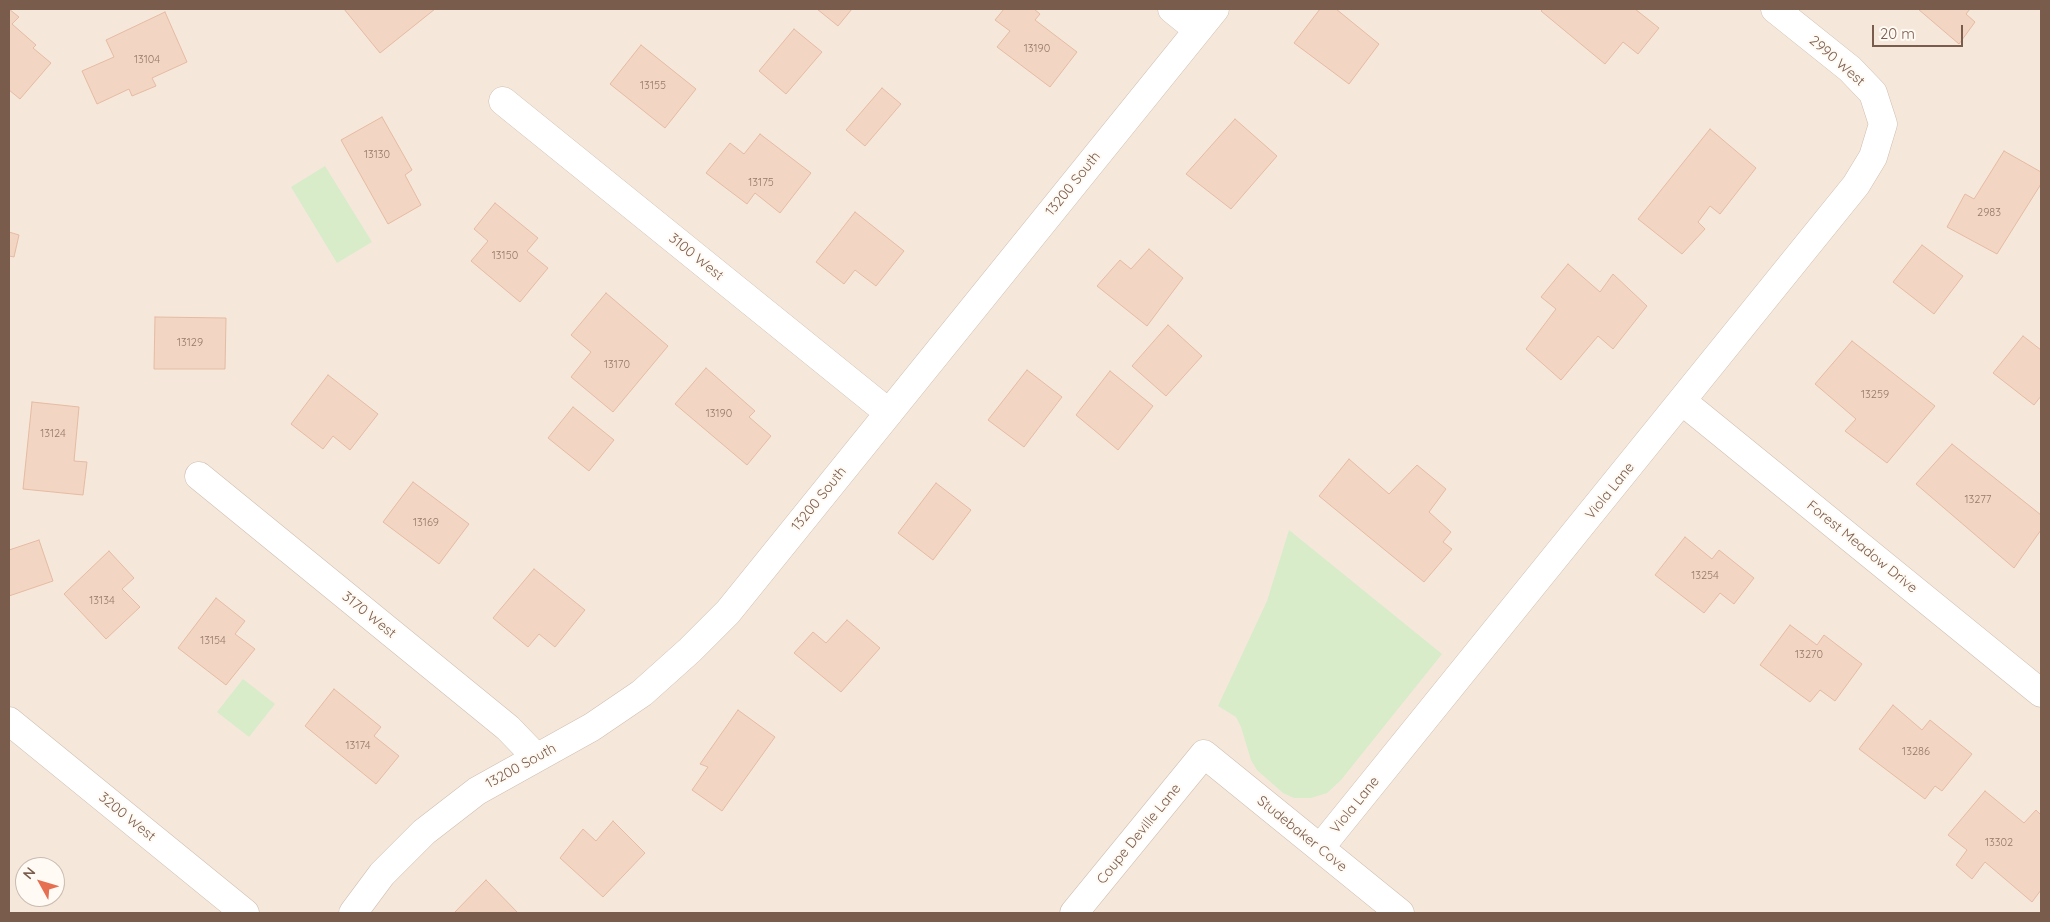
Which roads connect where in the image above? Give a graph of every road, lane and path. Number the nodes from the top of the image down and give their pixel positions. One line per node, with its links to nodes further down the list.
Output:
1 (1172, 9): 4 (street)
2 (1215, 9): 4 (street, 13200 South)
3 (1775, 9): 6 (street, 2990 West)
4 (1198, 30): 8 (street, 13200 South)
5 (503, 101): 8 (street, 3100 West)
6 (1884, 124): 7 (street, Viola Lane)
7 (1682, 401): 10 (street, Forest Meadow Drive); 14 (street, Viola Lane)
8 (888, 413): 13 (street, 13200 South)
9 (199, 476): 13 (street, 3170 West)
10 (2041, 693)
11 (9, 721): 15 (street, 3200 West)
12 (1204, 754): 14 (street, Studebaker Cove); 17 (street, Coupe Deville Lane)
13 (536, 757): 16 (street, 13200 South)
14 (1320, 848): 18 (street, Studebaker Cove)
15 (245, 913)
16 (353, 913)
17 (1074, 913)
18 (1400, 913)

